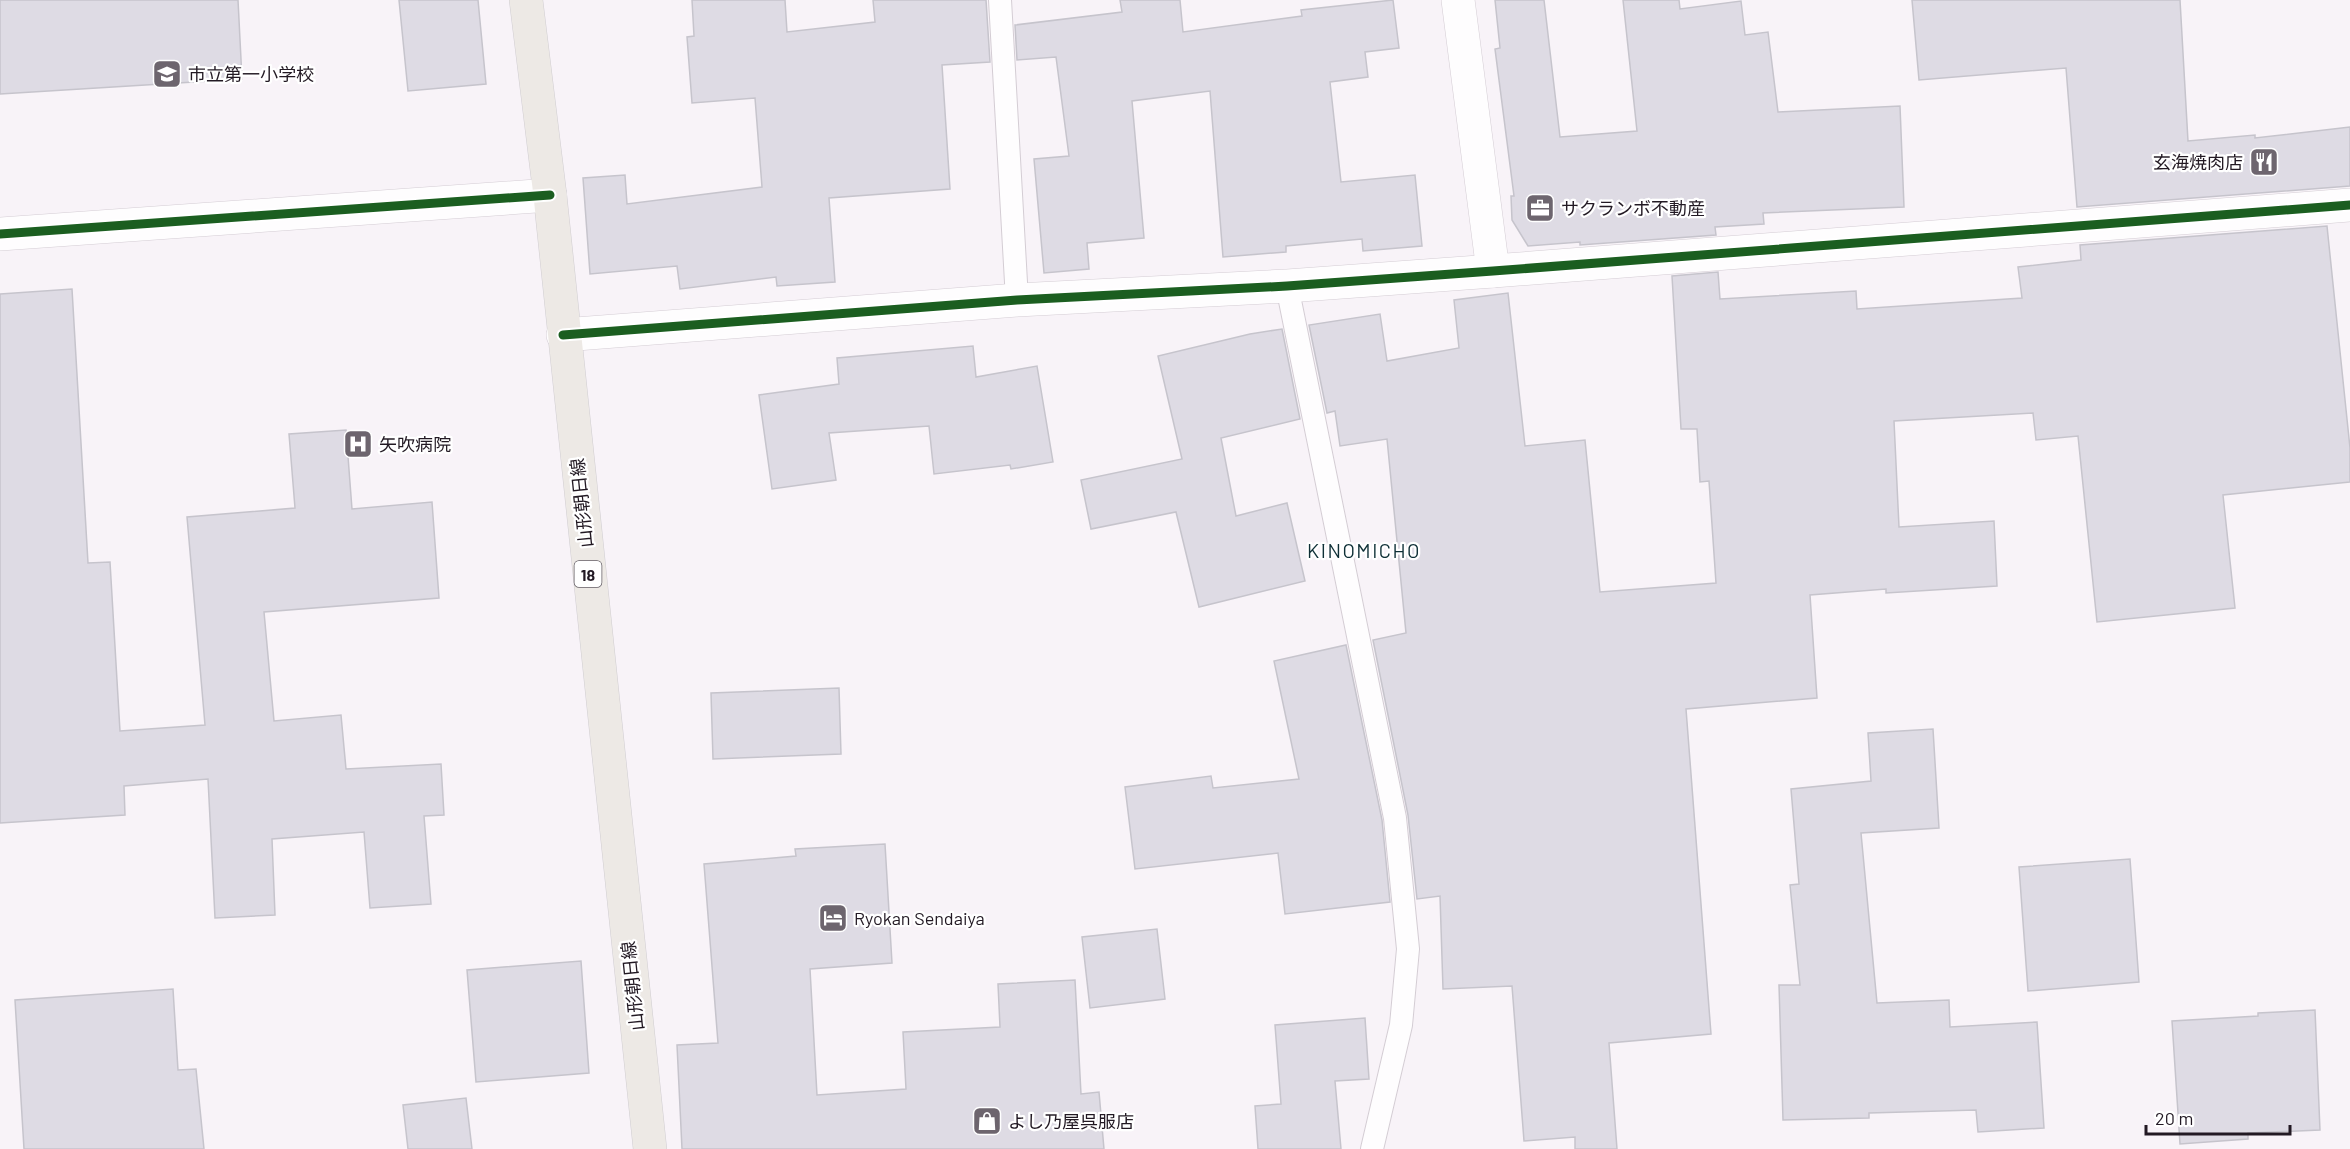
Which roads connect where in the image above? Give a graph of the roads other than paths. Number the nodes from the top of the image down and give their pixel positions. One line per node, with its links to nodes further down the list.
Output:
1 (526, 0): 4 (main road, 山形朝日線 / 18)
2 (1000, 0): 9 (lane)
3 (1458, 0): 7 (street)
4 (550, 195): 6 (street); 10 (main road, 山形朝日線 / 18)
5 (2350, 205): 7 (street)
6 (0, 234)
7 (1493, 272): 8 (street)
8 (1287, 286): 9 (street); 12 (lane)
9 (1017, 300): 10 (street)
10 (563, 335): 11 (main road, 山形朝日線 / 18)
11 (650, 1149)
12 (1372, 1149)

